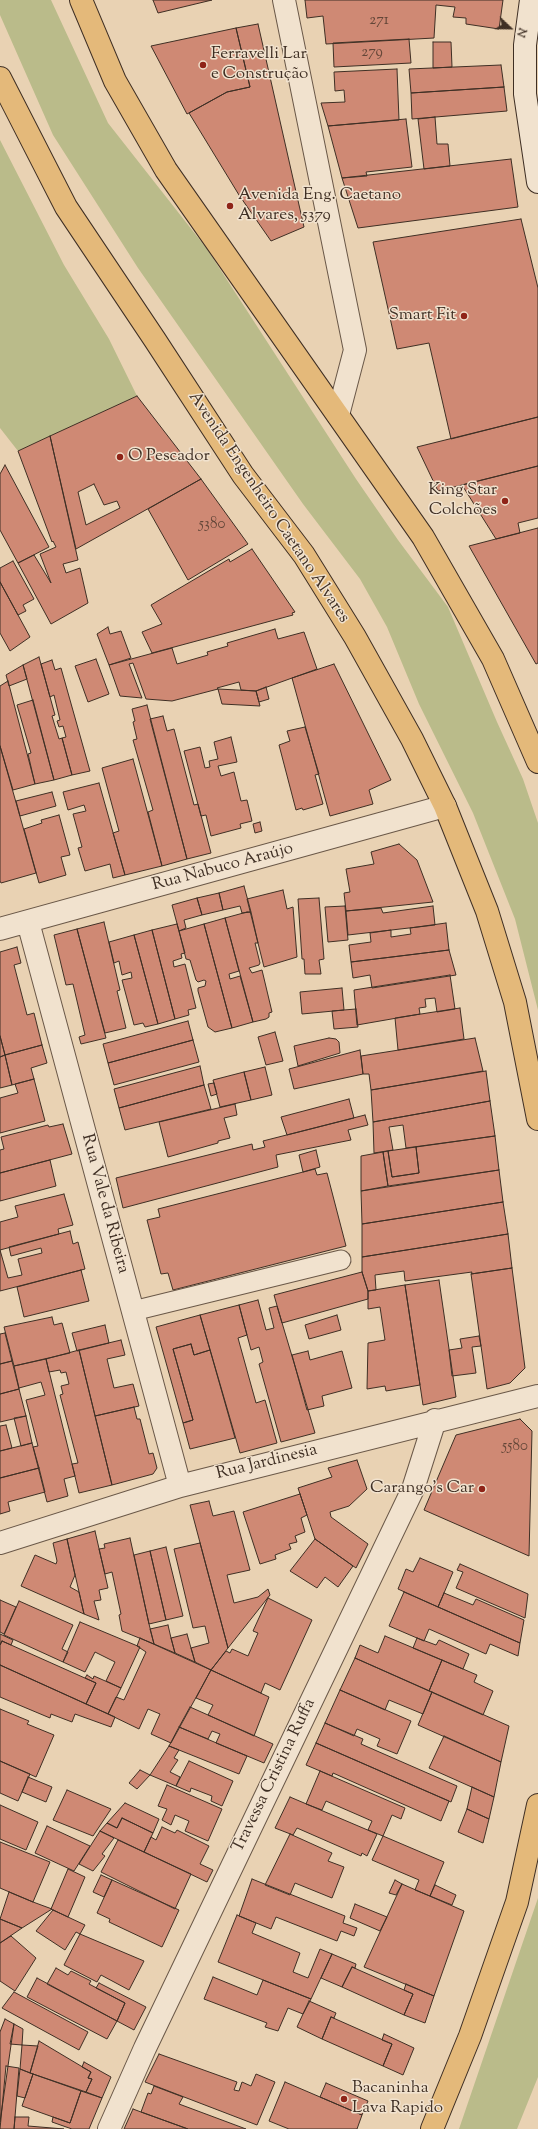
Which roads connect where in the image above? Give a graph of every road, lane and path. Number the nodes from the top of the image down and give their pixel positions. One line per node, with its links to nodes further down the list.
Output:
1 (81, 0): 6 (main road)
2 (284, 0): 6 (street)
3 (531, 0): 5 (street)
4 (0, 78): 8 (main road, Avenida Engenheiro Caetano Alvares)
5 (538, 182)
6 (338, 415): 7 (main road)
7 (538, 762)
8 (445, 806): 9 (street, Rua Nabuco Araújo); 11 (main road, Avenida Engenheiro Caetano Alvares)
9 (28, 922): 10 (street, Rua Nabuco Araújo); 13 (street, Rua Vale da Ribeira)
10 (0, 929)
11 (538, 1119)
12 (341, 1260): 13 (lane)
13 (133, 1311): 16 (street, Rua Vale da Ribeira)
14 (538, 1396): 15 (street, Rua Jardinesia)
15 (435, 1420): 16 (street, Rua Jardinesia); 19 (street, Travessa Cristina Ruffa)
16 (180, 1486): 17 (street, Rua Jardinesia)
17 (0, 1543)
18 (538, 1805): 20 (main road)
19 (109, 2129)
20 (432, 2129)

